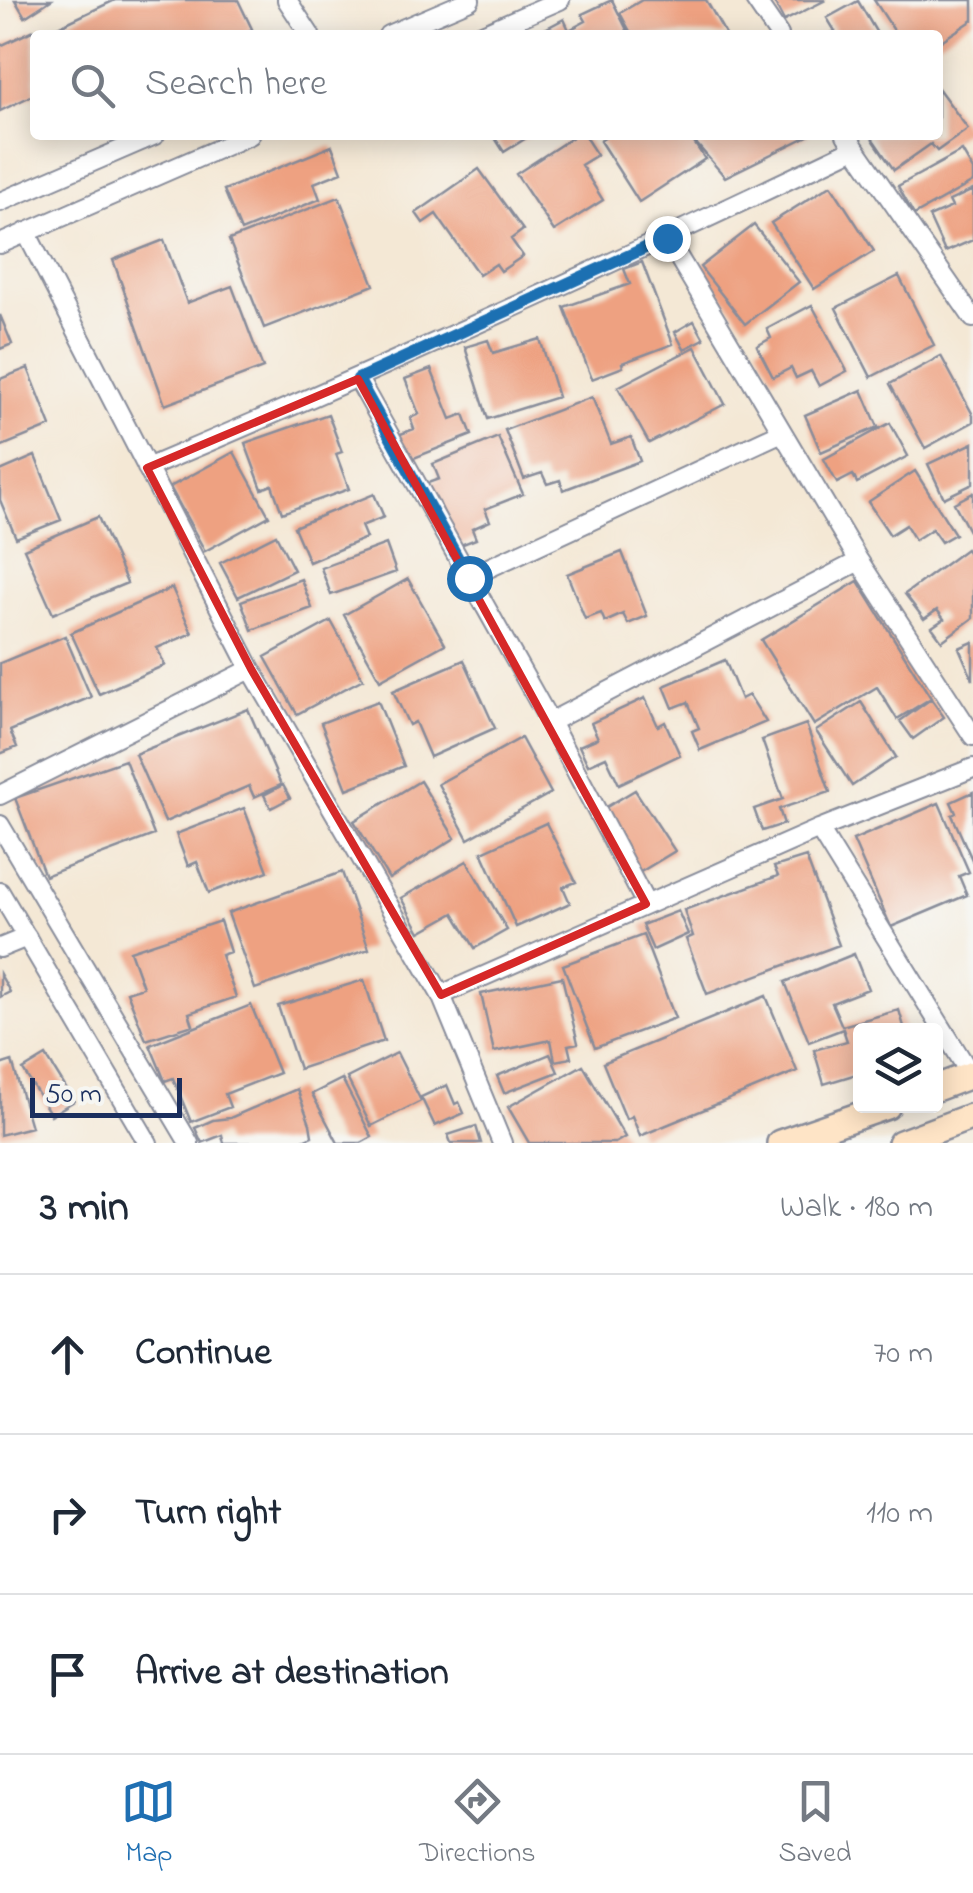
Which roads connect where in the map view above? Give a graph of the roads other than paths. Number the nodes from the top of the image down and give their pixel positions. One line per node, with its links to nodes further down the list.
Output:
1 (287, 0): 5 (street)
2 (470, 0): 6 (street)
3 (560, 0): 7 (street)
4 (755, 0): 8 (street)
5 (307, 30)
6 (400, 30)
7 (491, 30)
8 (775, 30)
9 (143, 140): 12 (street)
10 (238, 140): 13 (street)
11 (850, 141): 14 (street); 16 (street)
12 (0, 202)
13 (26, 232): 15 (street); 19 (street)
14 (667, 238): 17 (street); 18 (street)
15 (0, 244)
16 (973, 318)
17 (358, 379): 19 (street); 21 (street)
18 (782, 432): 20 (street); 21 (street)
19 (147, 468): 22 (street)
20 (860, 561): 23 (street); 24 (street)
21 (469, 578): 23 (street)
22 (251, 670): 26 (street); 33 (street)
23 (550, 722): 30 (street)
24 (973, 736)
25 (973, 768): 28 (street)
26 (0, 795)
27 (0, 826): 40 (street)
28 (819, 829): 30 (street); 34 (street)
29 (0, 892): 31 (street)
30 (646, 904): 33 (street)
31 (27, 938): 32 (street); 38 (street)
32 (0, 948)
33 (442, 995): 41 (street)
34 (972, 1074): 35 (main road)
35 (943, 1085)
36 (866, 1113): 42 (main road)
37 (973, 1116): 43 (main road)
38 (146, 1140): 39 (street)
39 (124, 1143)
40 (189, 1143)
41 (502, 1143)
42 (780, 1143)
43 (900, 1143)

